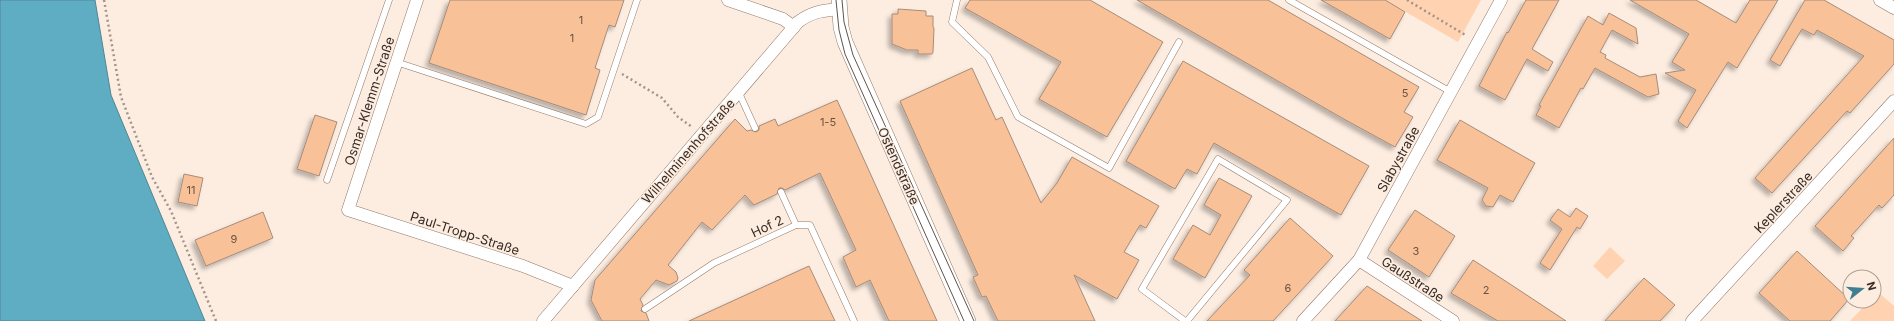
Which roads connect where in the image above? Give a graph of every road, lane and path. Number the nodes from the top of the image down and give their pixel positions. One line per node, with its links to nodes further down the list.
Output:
1 (104, 0): 30 (path)
2 (389, 0): 23 (lane)
3 (417, 0): 16 (street, Osmar-Klemm-Straße)
4 (637, 0): 17 (lane)
5 (728, 0): 13 (street)
6 (957, 0): 15 (lane)
7 (1290, 0): 18 (lane)
8 (1408, 0): 14 (path)
9 (1501, 0): 14 (street, Slabystraße)
10 (1880, 0): 12 (street)
11 (839, 4): 13 (street, Wilhelminenhofstraße); 33 (street, Ostendstraße)
12 (1894, 8)
13 (794, 27): 19 (street, Wilhelminenhofstraße)
14 (1478, 41): 18 (street, Slabystraße)
15 (1178, 42)
16 (396, 62): 17 (lane); 25 (street, Osmar-Klemm-Straße)
17 (614, 69): 22 (path)
18 (1451, 92): 27 (street, Slabystraße)
19 (739, 93): 21 (lane); 22 (street, Wilhelminenhofstraße)
20 (1894, 101): 37 (street, Keplerstraße)
21 (755, 128)
22 (702, 135): 28 (street, Wilhelminenhofstraße)
23 (328, 180)
24 (781, 192): 26 (lane)
25 (348, 210): 28 (street, Paul-Tropp-Straße)
26 (796, 225): 29 (lane, Hof 2); 32 (lane, Hof 2)
27 (1359, 260): 35 (street, Slabystraße); 36 (street, Gaußstraße)
28 (573, 286): 31 (street, Wilhelminenhofstraße)
29 (645, 309)
30 (216, 321)
31 (543, 321)
32 (854, 321)
33 (968, 321)
34 (1186, 321): 34 (lane)
35 (1303, 321)
36 (1454, 321)
37 (1692, 321)

